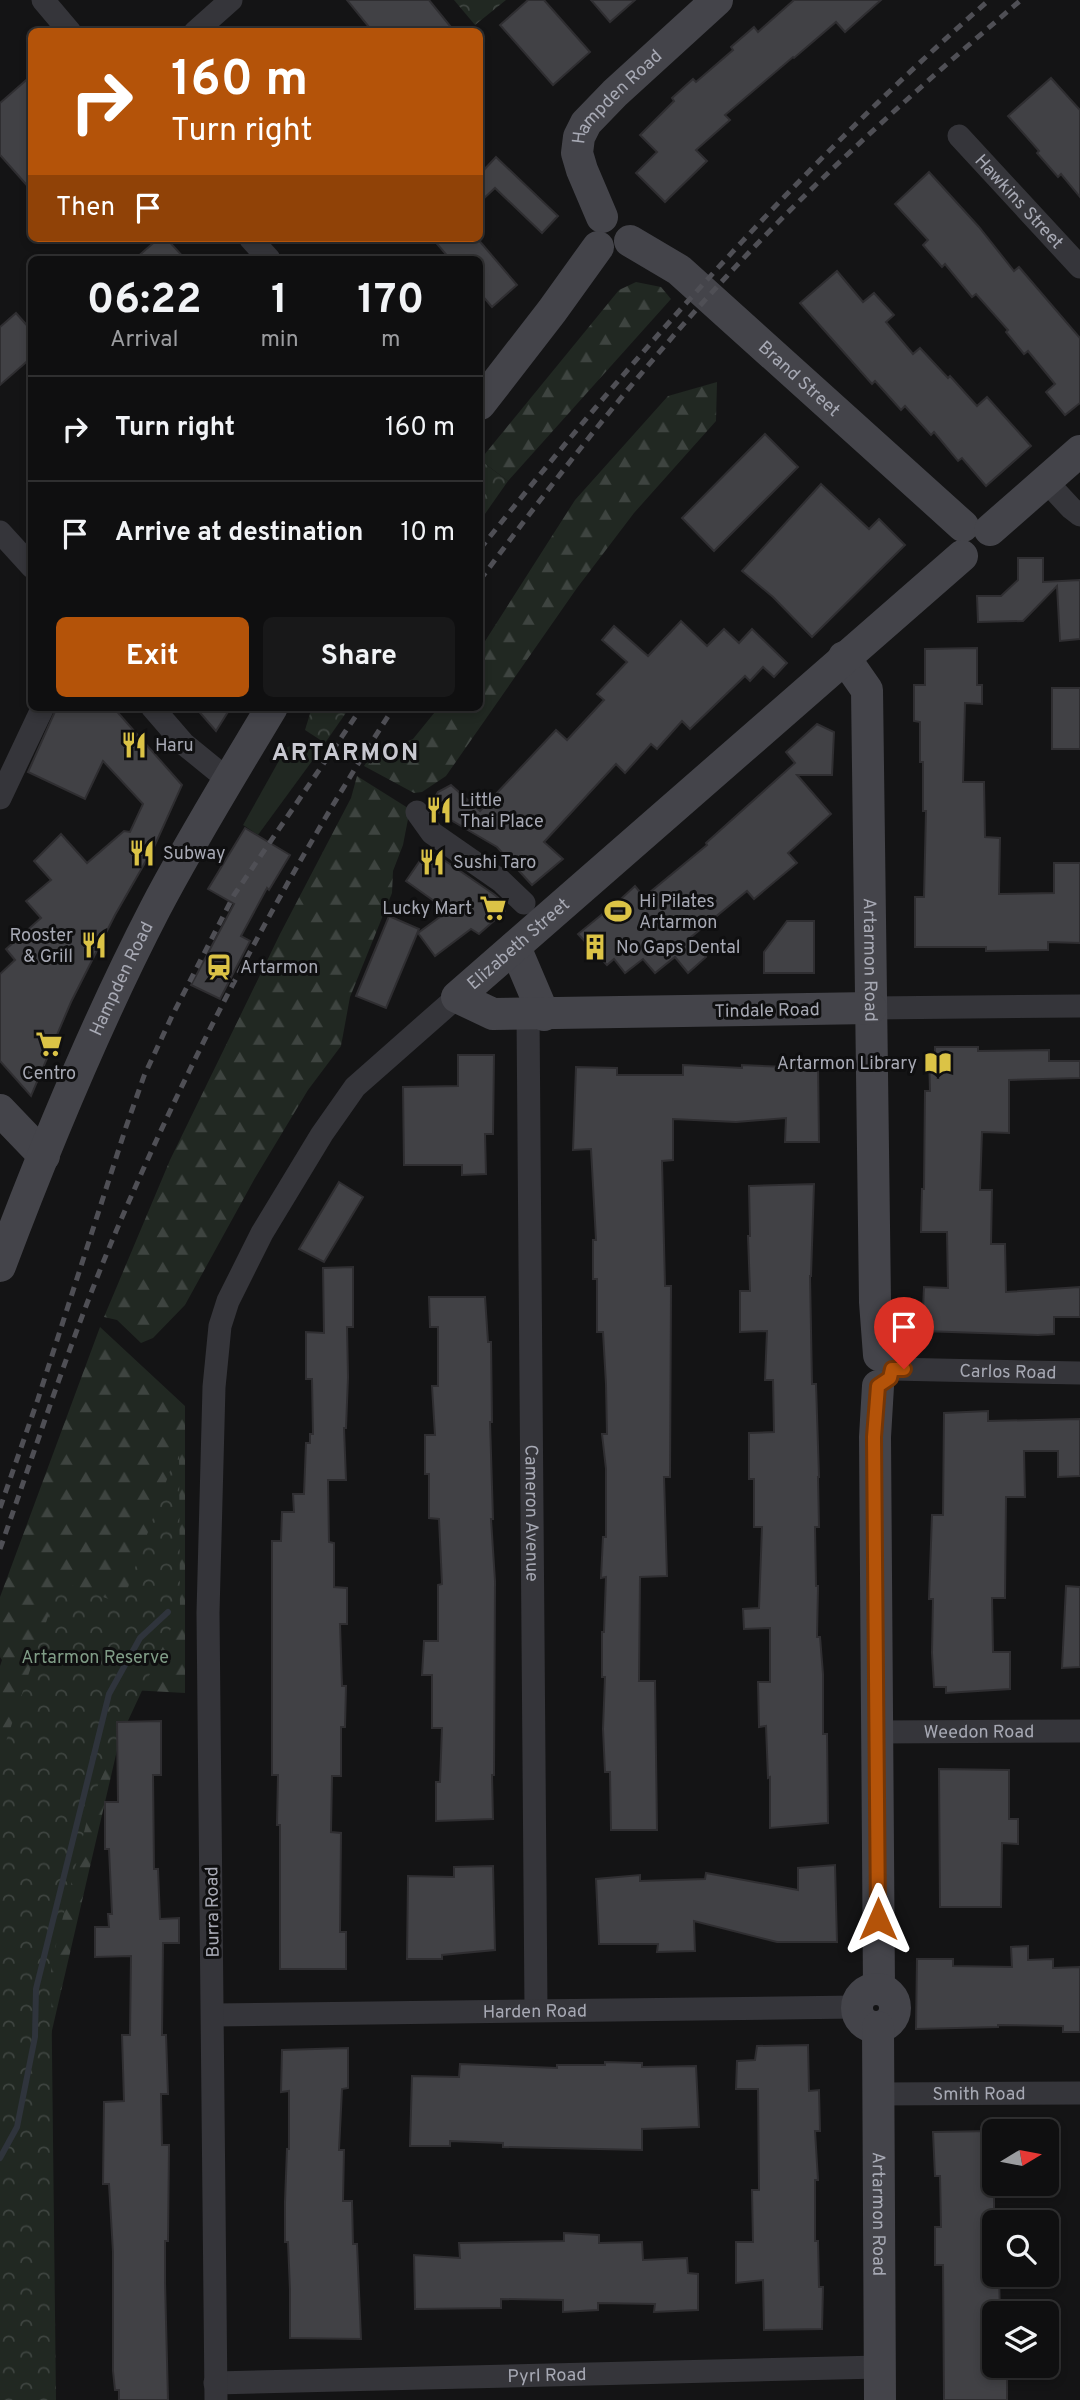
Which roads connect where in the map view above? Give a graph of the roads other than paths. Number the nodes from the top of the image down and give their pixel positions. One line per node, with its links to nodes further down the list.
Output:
1 (43, 0): 4 (street)
2 (231, 0): 5 (street)
3 (717, 0): 7 (street, Hampden Road)
4 (67, 28)
5 (200, 28)
6 (959, 136): 10 (street, Hawkins Street)
7 (600, 232): 11 (street); 16 (street, Brand Street)
8 (254, 242): 9 (street)
9 (266, 256)
10 (1080, 267)
11 (483, 400)
12 (1080, 451): 13 (street, Elizabeth Street)
13 (1046, 481): 14 (street); 16 (street, Elizabeth Street)
14 (1080, 515)
15 (0, 532): 17 (street)
16 (971, 537): 18 (street, Elizabeth Street)
17 (28, 563)
18 (844, 657): 26 (street, Elizabeth Street); 29 (street, Artarmon Road)
19 (41, 711): 23 (street)
20 (155, 711): 22 (street)
21 (270, 711): 22 (street, Hampden Road)
22 (228, 779): 32 (street, Hampden Road)
23 (0, 798)
24 (417, 812): 25 (street)
25 (524, 903)
26 (515, 947): 27 (street, Elizabeth Street); 30 (street)
27 (457, 997): 30 (street, Tindale Road); 36 (street, Elizabeth Street)
28 (1080, 1006): 29 (street, Tindale Road)
29 (871, 1008): 30 (street, Tindale Road); 34 (street, Artarmon Road)
30 (536, 1014): 40 (street, Cameron Avenue)
31 (0, 1110): 32 (street)
32 (44, 1156): 33 (street, Hampden Road)
33 (0, 1266)
34 (883, 1370): 35 (street, Carlos Road); 38 (street, Artarmon Road)
35 (1080, 1373)
36 (214, 1425): 41 (street, Burra Road)
37 (1080, 1731): 38 (street, Weedon Road)
38 (877, 1732): 39 (street, Artarmon Road)
39 (871, 2007): 40 (street, Harden Road); 43 (street, Artarmon Road)
40 (536, 2010): 41 (street, Harden Road)
41 (213, 2015): 45 (street, Burra Road)
42 (1080, 2093): 43 (street, Smith Road)
43 (879, 2094): 44 (street, Artarmon Road)
44 (879, 2367): 45 (street, Pyrl Road); 46 (street, Artarmon Road)
45 (216, 2392)
46 (880, 2400)

